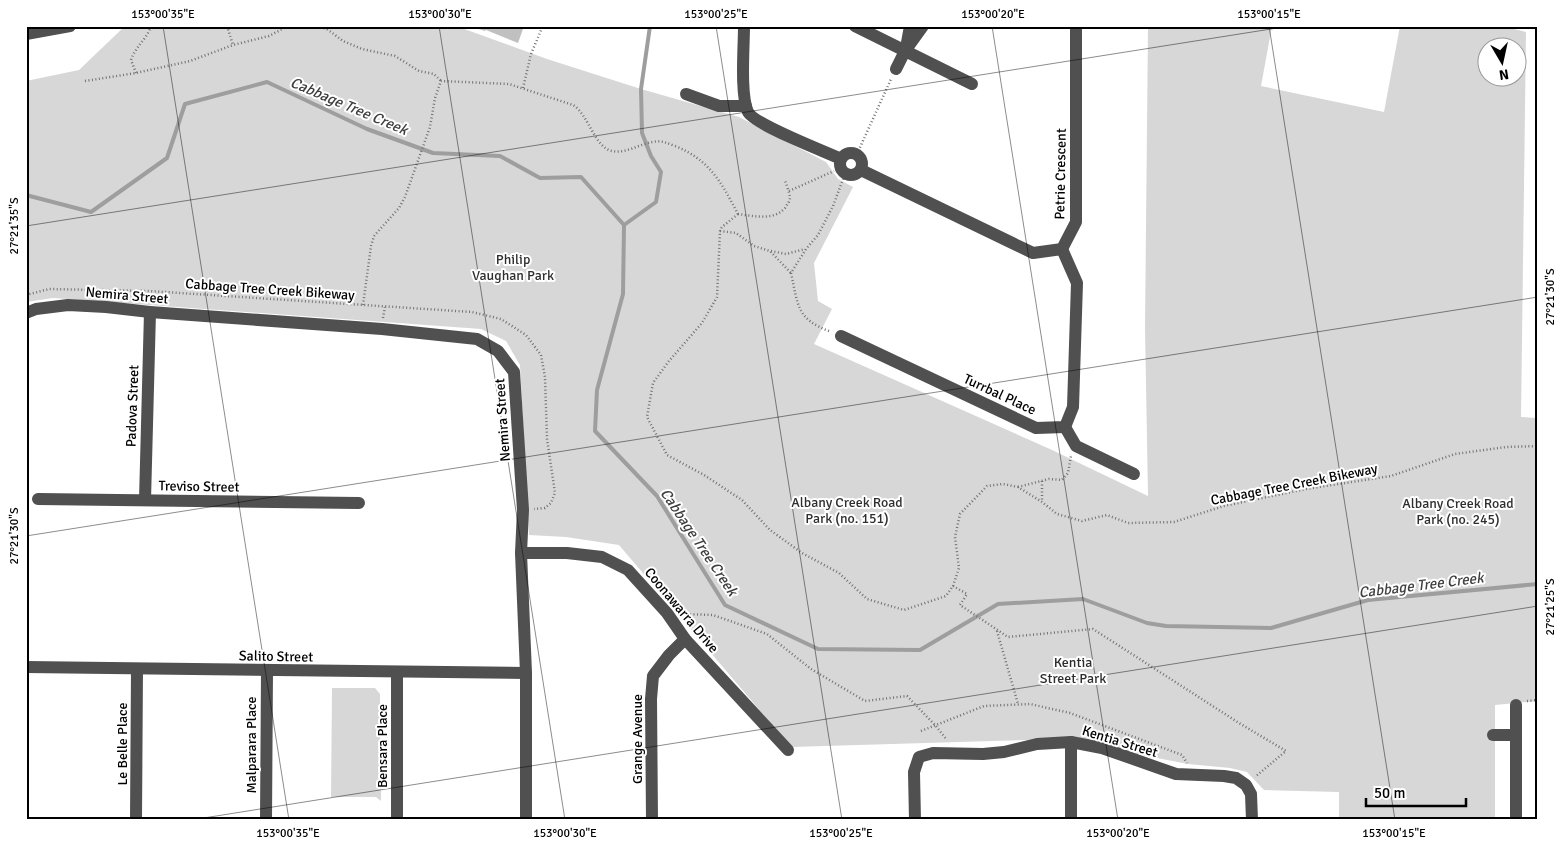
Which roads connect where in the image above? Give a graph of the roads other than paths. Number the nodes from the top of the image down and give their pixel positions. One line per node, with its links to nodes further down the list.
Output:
1 (70, 26): 7 (street)
2 (744, 26): 12 (street)
3 (855, 26): 8 (street)
4 (910, 26): 8 (street)
5 (923, 26): 8 (street)
6 (1076, 26): 15 (street, Petrie Crescent)
7 (26, 34)
8 (906, 51): 9 (street); 10 (street)
9 (896, 69)
10 (972, 84)
11 (686, 94): 12 (street)
12 (746, 106): 13 (street)
13 (842, 167): 14 (street); 14 (street)
14 (862, 170): 15 (street)
15 (1062, 249): 19 (street)
16 (150, 312): 17 (street, Nemira Street); 22 (street, Padova Street); 24 (street, Nemira Street)
17 (26, 313)
18 (842, 336): 19 (street, Turrbal Place)
19 (1065, 427): 20 (street)
20 (1134, 474)
21 (38, 499): 22 (street, Treviso Street)
22 (145, 500): 23 (street, Treviso Street)
23 (360, 503)
24 (522, 553): 25 (street, Coonawarra Drive); 30 (street, Nemira Street)
25 (685, 639): 35 (street, Coonawarra Drive); 40 (street, Grange Avenue)
26 (26, 667): 27 (street, Salito Street)
27 (137, 668): 28 (street, Salito Street); 36 (street, Le Belle Place)
28 (266, 671): 29 (street, Salito Street); 37 (street, Malparara Place)
29 (397, 672): 30 (street, Salito Street); 38 (street, Bensara Place)
30 (526, 673): 39 (street, Nemira Street)
31 (1516, 705): 33 (street)
32 (1493, 735): 33 (street)
33 (1516, 735): 44 (street)
34 (1071, 742): 41 (street, Kentia Street); 42 (street); 43 (street, Kentia Street)
35 (788, 750)
36 (136, 820)
37 (266, 820)
38 (397, 820)
39 (526, 820)
40 (652, 820)
41 (915, 820)
42 (1071, 820)
43 (1252, 820)
44 (1516, 820)

